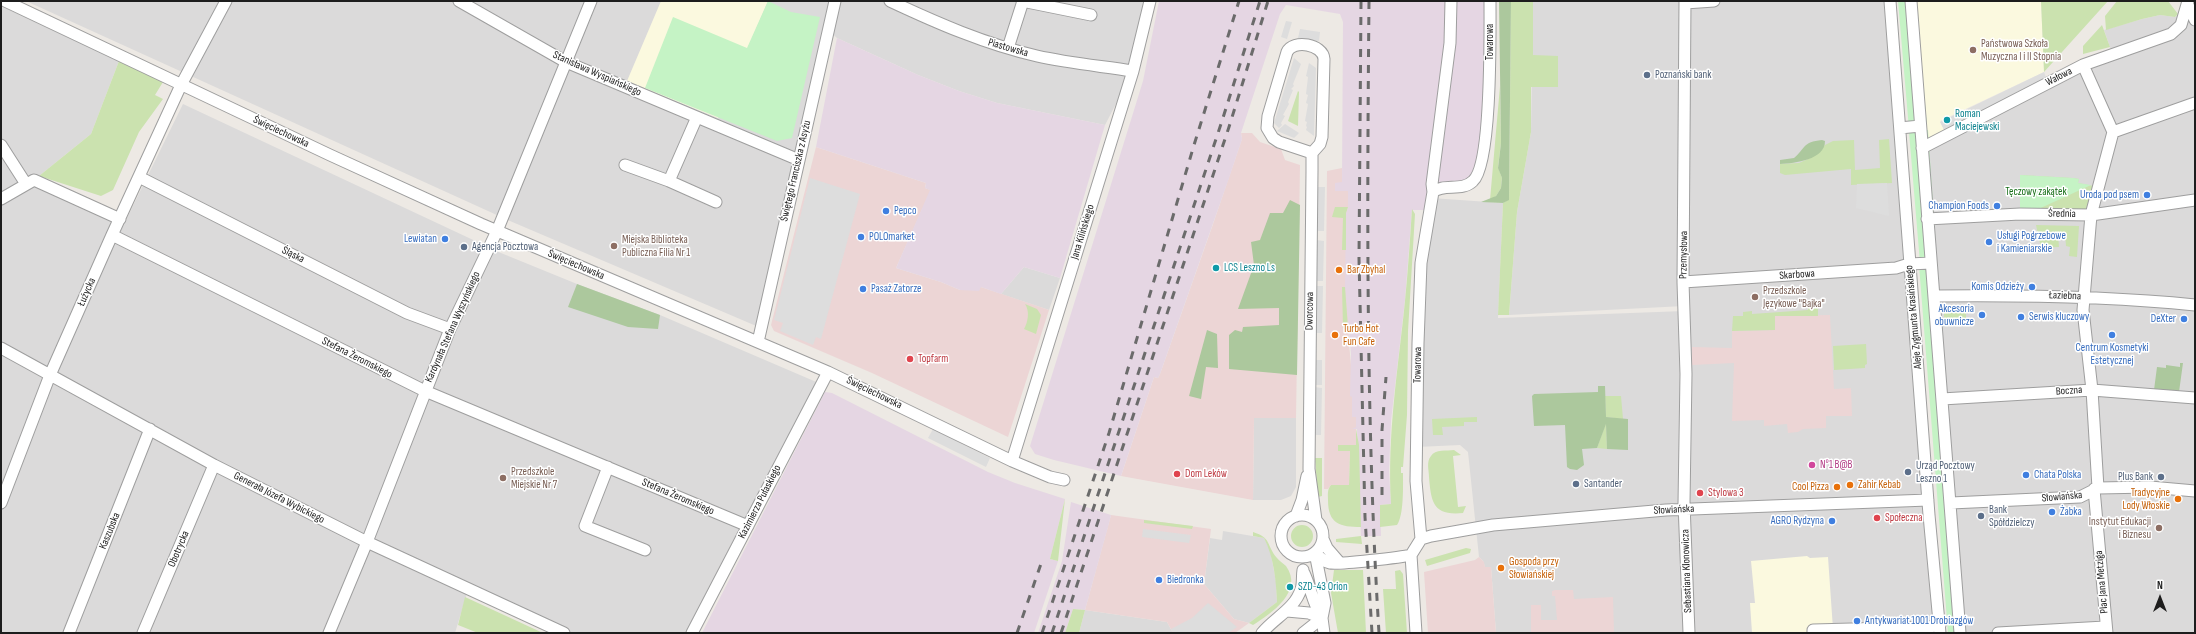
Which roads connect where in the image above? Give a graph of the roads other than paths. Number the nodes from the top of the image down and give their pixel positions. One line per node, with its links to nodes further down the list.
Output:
1 (5, 1): 22 (street, Święciechowska)
2 (226, 1): 22 (street, Łużycka)
3 (459, 1): 19 (street, Stanisława Wyspiańskiego)
4 (591, 1): 19 (street, Kardynała Stefana Wyszyńskiego)
5 (835, 1): 31 (street, Świętego Franciszka z Asyżu)
6 (890, 1): 18 (street, Piastowska)
7 (1023, 1): 16 (street); 18 (street)
8 (1150, 1): 21 (street, Jana Kilińskiego)
9 (1451, 1): 36 (street, Towarowa)
10 (1490, 1): 36 (street, Towarowa)
11 (1714, 1): 14 (street)
12 (1890, 1): 26 (street, Aleje Zygmunta Krasińskiego)
13 (1911, 1): 25 (street, Aleje Zygmunta Krasińskiego)
14 (1685, 2): 47 (street, Przemysłowa)
15 (2188, 3): 17 (street, Wałowa); 20 (street, Wałowa)
16 (1091, 15)
17 (2195, 20)
18 (1008, 48): 21 (street, Piastowska)
19 (566, 62): 24 (street, Stanisława Wyspiańskiego); 43 (street, Kardynała Stefana Wyszyńskiego)
20 (2083, 65): 27 (street); 29 (street, Wałowa)
21 (1133, 71): 61 (street, Jana Kilińskiego)
22 (181, 85): 33 (street, Łużycka); 43 (street, Święciechowska)
23 (2195, 103): 27 (street)
24 (697, 117): 31 (street, Stanisława Wyspiańskiego); 34 (street)
25 (1920, 126): 26 (street); 29 (street, Aleje Zygmunta Krasińskiego)
26 (1900, 128): 46 (street, Aleje Zygmunta Krasińskiego)
27 (2113, 132): 40 (street, Plac Jana Metziga)
28 (1, 145): 35 (street)
29 (1922, 148): 42 (street, Aleje Zygmunta Krasińskiego)
30 (1312, 152): 30 (street); 64 (street, Dworcowa)
31 (799, 160): 52 (street, Świętego Franciszka z Asyżu)
32 (625, 165): 34 (street)
33 (139, 177): 41 (street, Łużycka); 51 (street, Śląska)
34 (669, 181): 39 (street)
35 (26, 184): 37 (street); 41 (street)
36 (1433, 192): 76 (street, Towarowa)
37 (1, 199)
38 (2195, 200): 40 (street, Średnia)
39 (716, 202)
40 (2091, 215): 42 (street, Średnia); 49 (street, Plac Jana Metziga)
41 (120, 219): 44 (street, Łużycka)
42 (1927, 219): 45 (street, Aleje Zygmunta Krasińskiego)
43 (497, 231): 51 (street, Kardynała Stefana Wyszyńskiego); 52 (street, Święciechowska)
44 (112, 234): 55 (street, Łużycka); 57 (street, Stefana Żeromskiego)
45 (1931, 263): 46 (street, Skarbowa); 48 (street, Aleje Zygmunta Krasińskiego)
46 (1909, 264): 47 (street, Skarbowa); 68 (street, Aleje Zygmunta Krasińskiego)
47 (1683, 282): 71 (street, Przemysłowa)
48 (1934, 296): 49 (street, Łaziebna); 59 (street, Aleje Zygmunta Krasińskiego)
49 (2084, 297): 50 (street, Łaziebna); 56 (street, Plac Jana Metziga)
50 (2195, 305)
51 (450, 329): 57 (street, Kardynała Stefana Wyszyńskiego)
52 (758, 342): 54 (street, Święciechowska)
53 (1, 348): 55 (street, Generała Józefa Wybickiego)
54 (828, 372): 61 (street, Święciechowska); 74 (street, Kazimierza Pułaskiego)
55 (50, 375): 60 (street, Generała Józefa Wybickiego); 69 (street, Łużycka)
56 (2092, 390): 58 (street, Boczna); 59 (street, Boczna); 66 (street, Plac Jana Metziga)
57 (425, 392): 63 (street, Stefana Żeromskiego); 77 (street, Kardynała Stefana Wyszyńskiego)
58 (2195, 398)
59 (1942, 399): 70 (street, Aleje Zygmunta Krasińskiego)
60 (150, 429): 62 (street, Generała Józefa Wybickiego); 89 (street, Kaszubska)
61 (1012, 461): 65 (street, Święciechowska)
62 (214, 466): 77 (street, Generała Józefa Wybickiego); 90 (street, Obotrycka)
63 (608, 467): 74 (street, Stefana Żeromskiego); 78 (street)
64 (1309, 469): 72 (street, Dworcowa); 73 (street, Dworcowa)
65 (1064, 480)
66 (2096, 489): 67 (street, Słowiańska); 70 (street, Słowiańska); 87 (street, Plac Jana Metziga)
67 (2195, 491)
68 (1928, 500): 71 (street, Słowiańska); 86 (street, Aleje Zygmunta Krasińskiego)
69 (1, 503)
70 (1951, 503): 100 (street, Aleje Zygmunta Krasińskiego)
71 (1685, 509): 76 (street, Słowiańska); 98 (street, Sebastiana Klonowicza)
72 (1296, 516): 73 (street); 80 (street)
73 (1316, 520): 75 (street)
74 (748, 526): 93 (street, Kazimierza Pułaskiego)
75 (1322, 540): 79 (street); 82 (street)
76 (1421, 540): 81 (street)
77 (367, 542): 91 (street, Kardynała Stefana Wyszyńskiego); 92 (street, Generała Józefa Wybickiego)
78 (645, 550)
79 (1315, 553): 80 (street); 82 (street); 85 (street)
80 (1294, 555): 83 (street)
81 (1411, 555): 82 (street); 97 (street)
82 (1340, 563)
83 (1303, 570): 84 (street); 85 (street)
84 (1287, 611): 85 (street); 94 (street)
85 (1322, 618): 95 (street); 96 (street)
86 (1940, 629): 99 (street)
87 (2106, 630): 88 (street, Plac Jana Metziga)
88 (2040, 632): 101 (street, Plac Jana Metziga)
89 (70, 633)
90 (143, 633)
91 (328, 633)
92 (564, 633)
93 (692, 633)
94 (1262, 633)
95 (1303, 633)
96 (1324, 633)
97 (1416, 633)
98 (1689, 633)
99 (1813, 633)
100 (1960, 633)
101 (1998, 633)

